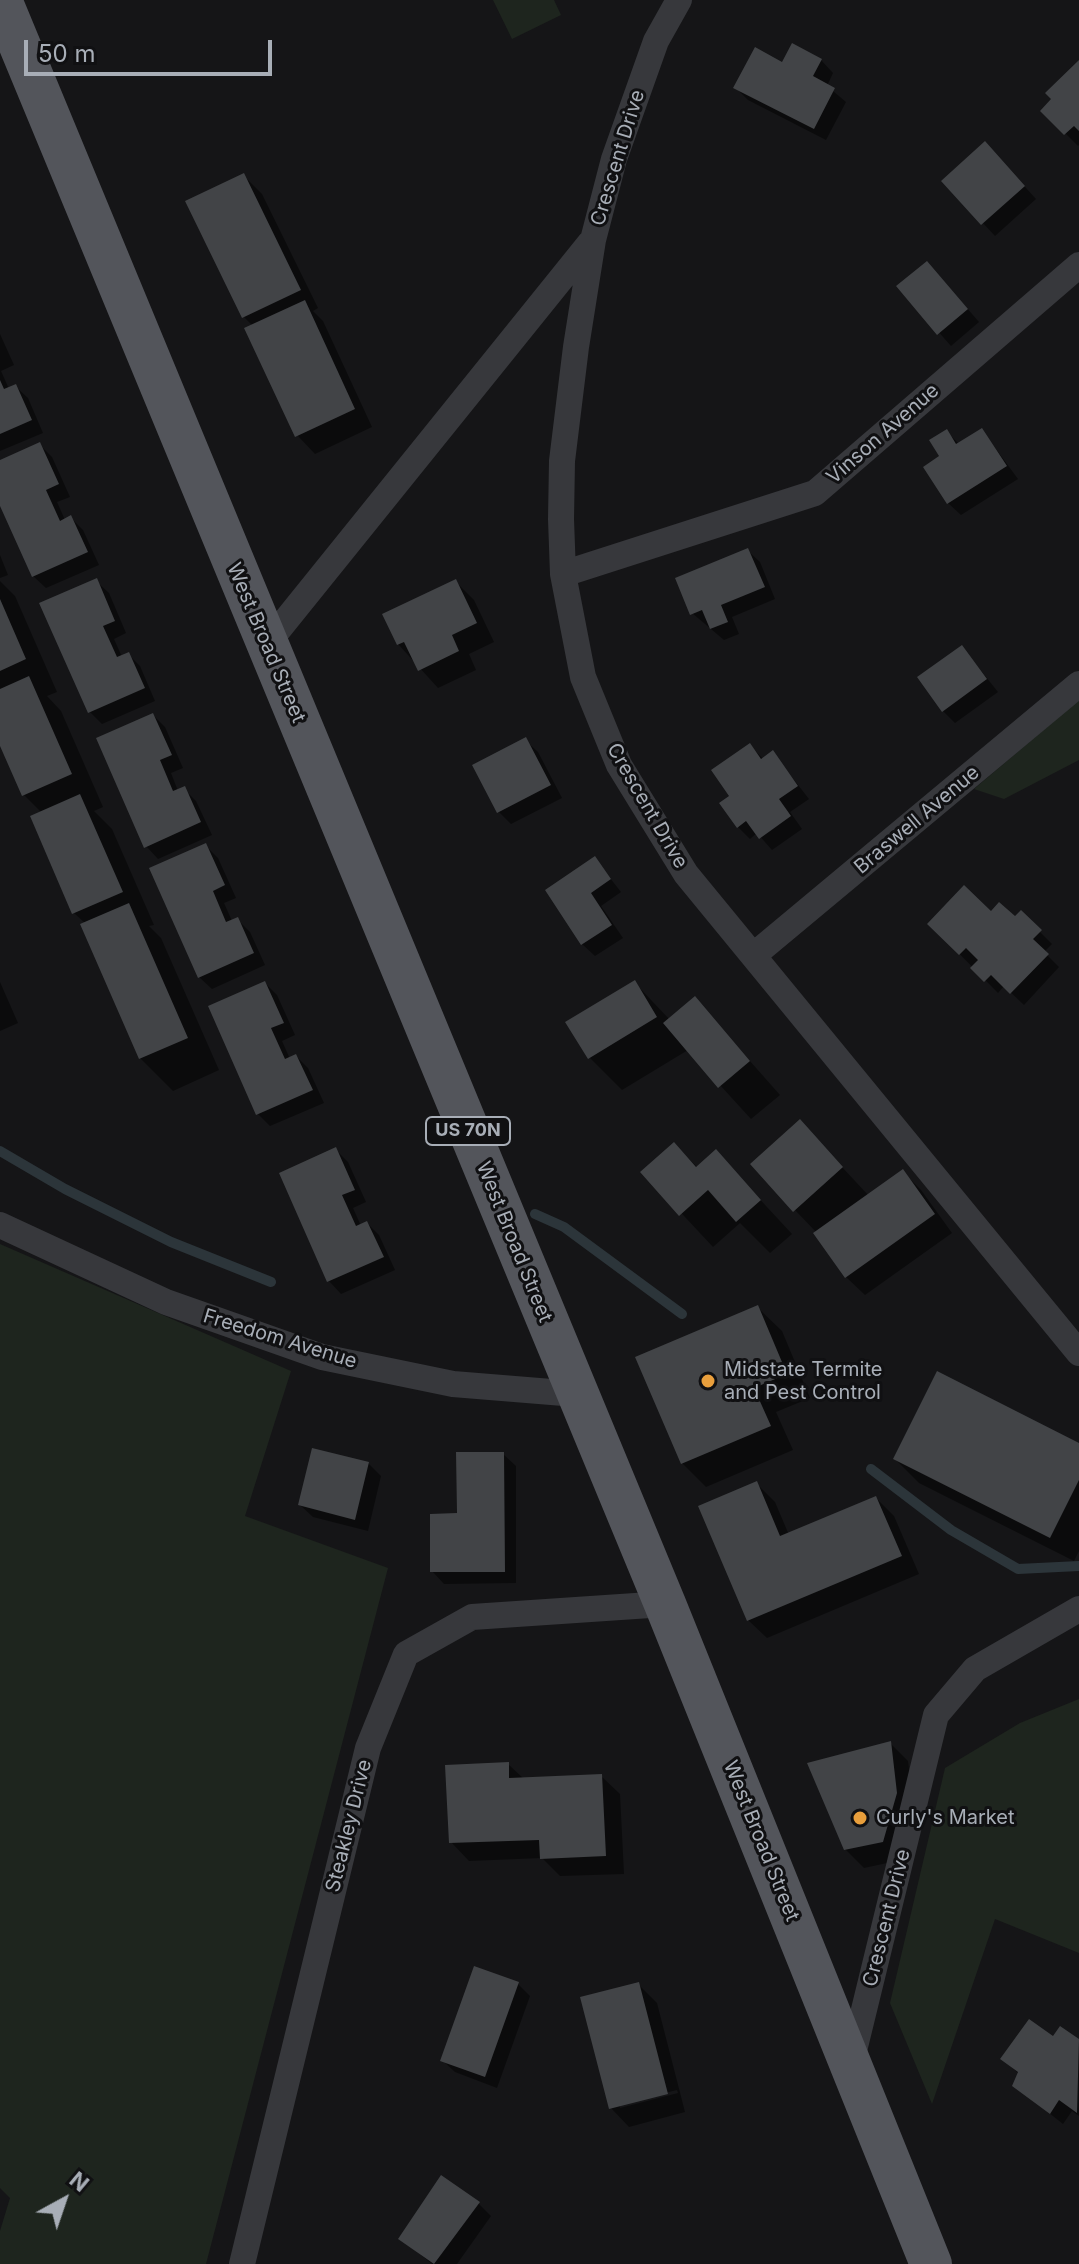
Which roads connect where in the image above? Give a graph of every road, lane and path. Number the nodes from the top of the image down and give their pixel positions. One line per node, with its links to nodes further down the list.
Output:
1 (1, 0): 3 (main road, West Broad Street / US 70N)
2 (679, 0): 4 (street, Crescent Drive)
3 (13, 65): 7 (main road, West Broad Street / US 70N)
4 (593, 240): 6 (street, Crescent Drive); 7 (street)
5 (1079, 265): 6 (street, Vinson Avenue)
6 (563, 574): 9 (street, Crescent Drive)
7 (266, 645): 12 (main road, West Broad Street / US 70N)
8 (1079, 684): 9 (street, Braswell Avenue)
9 (754, 955): 11 (street, Crescent Drive)
10 (0, 1225): 12 (street, Freedom Avenue)
11 (1079, 1353)
12 (576, 1394): 13 (main road, West Broad Street / US 70N)
13 (665, 1604): 15 (main road, West Broad Street / US 70N); 16 (street, Steakley Drive)
14 (1079, 1609): 15 (street, Crescent Drive)
15 (851, 2063): 17 (main road, West Broad Street / US 70N)
16 (242, 2264)
17 (931, 2264)

